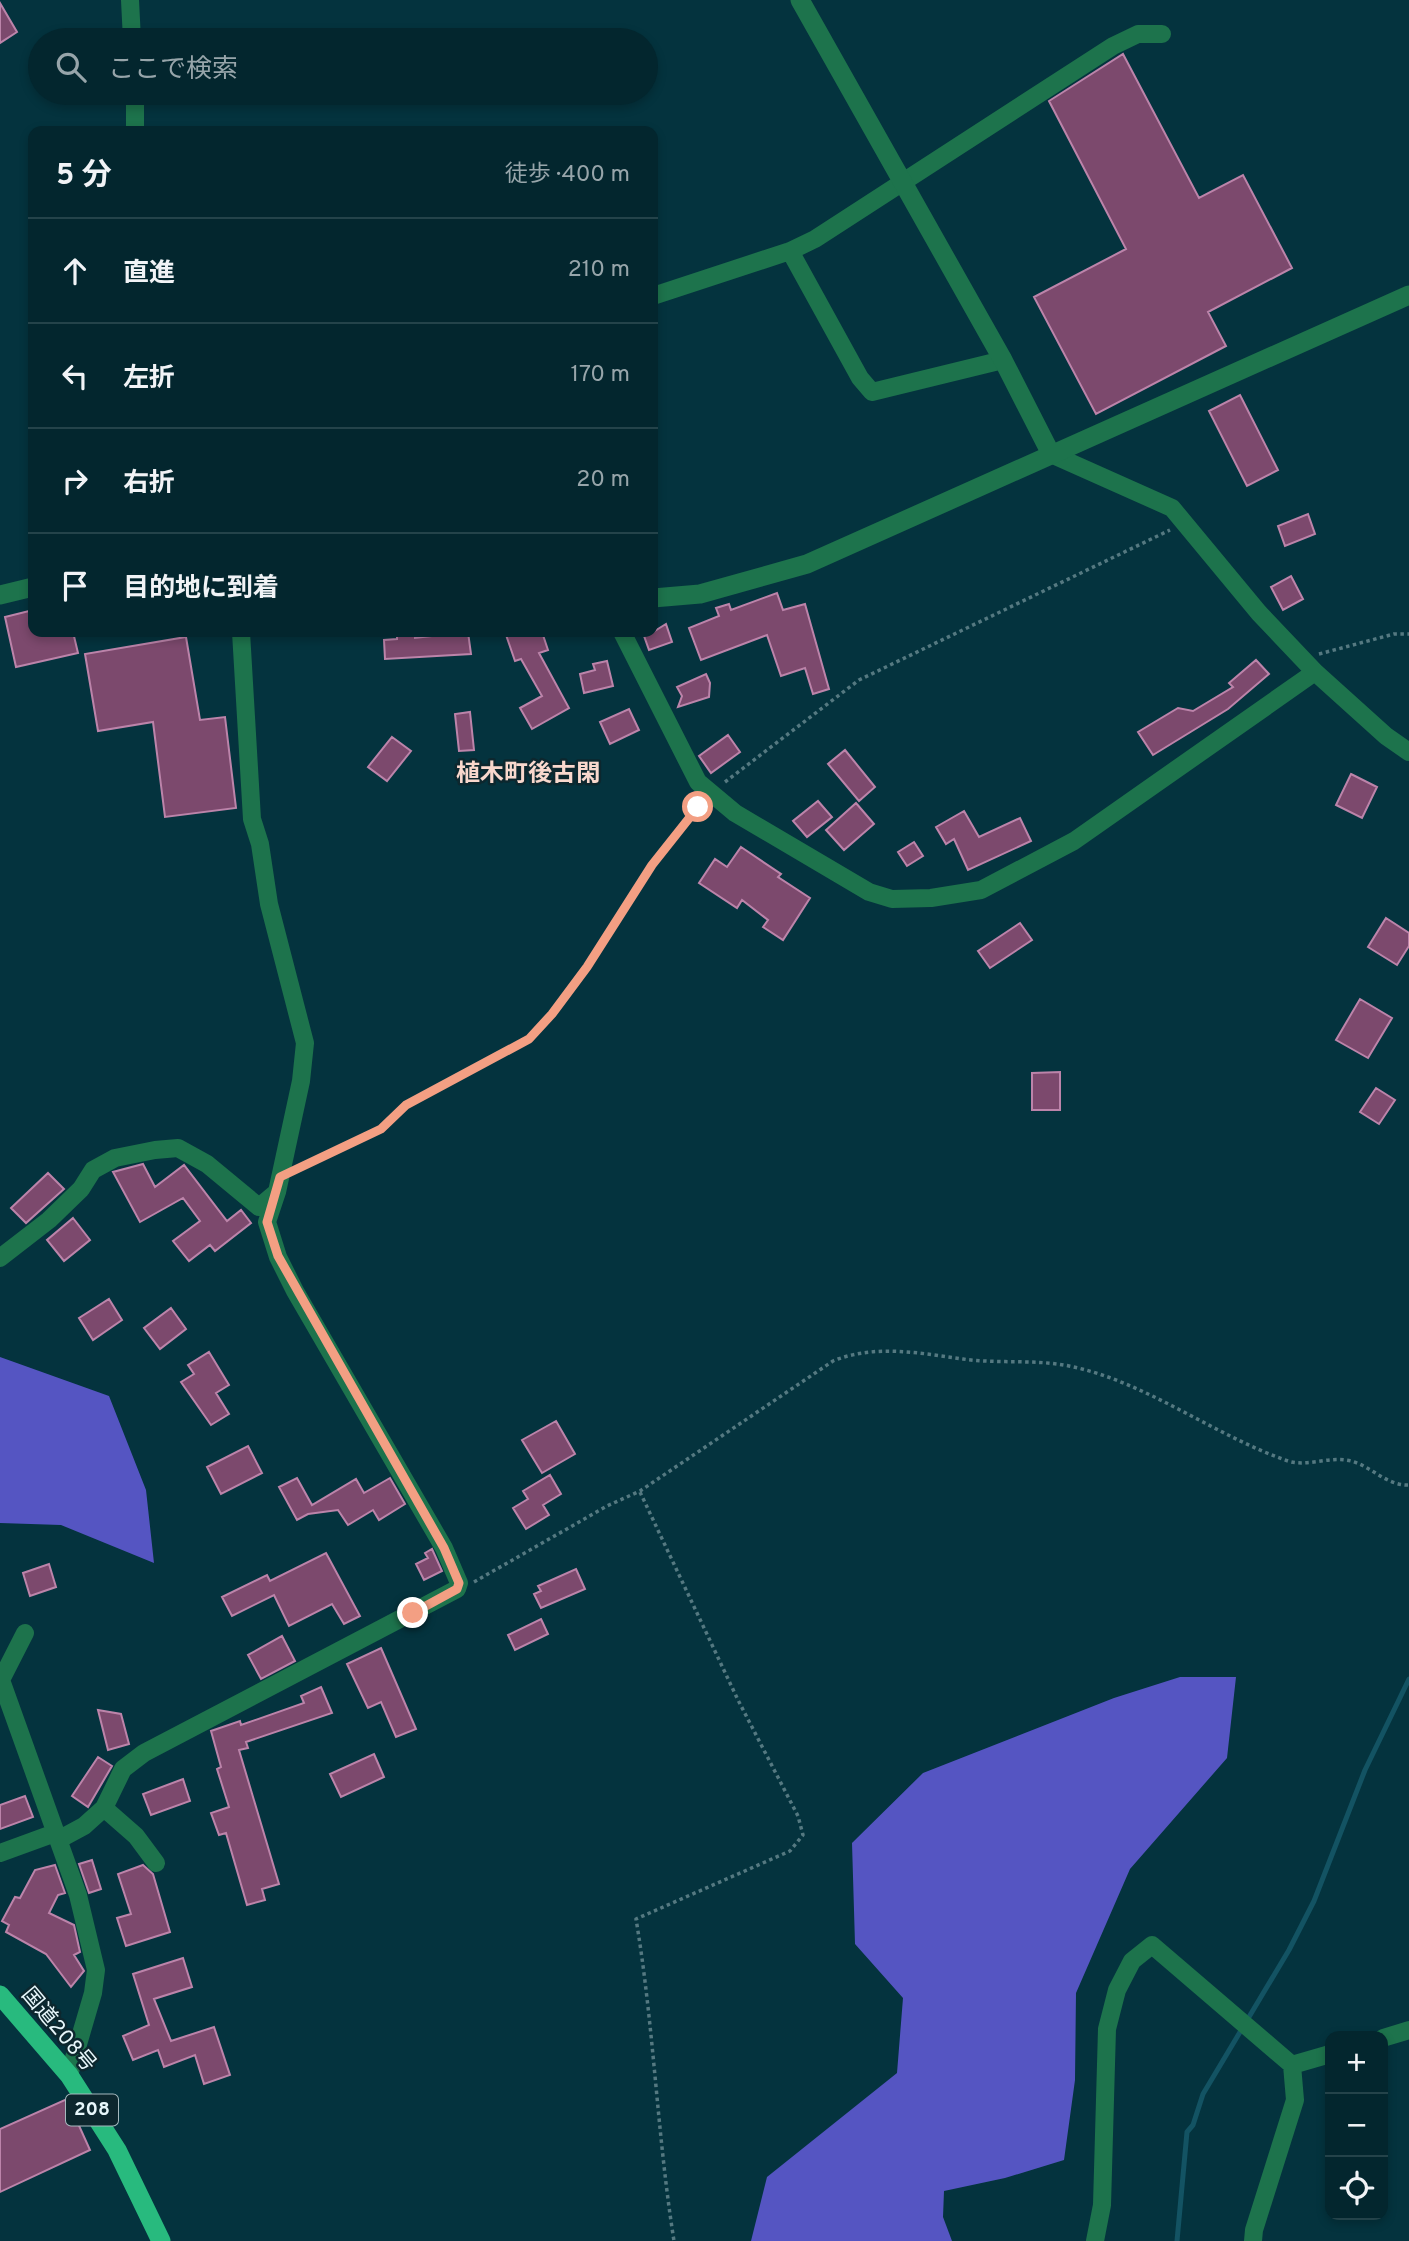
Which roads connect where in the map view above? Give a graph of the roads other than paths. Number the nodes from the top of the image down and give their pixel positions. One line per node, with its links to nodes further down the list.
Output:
1 (130, 0): 3 (street)
2 (800, 0): 7 (street)
3 (131, 28)
4 (1162, 34): 7 (street)
5 (135, 105): 6 (street)
6 (135, 126)
7 (902, 183): 8 (street); 11 (street)
8 (790, 251): 9 (street); 11 (street)
9 (658, 294)
10 (1409, 295): 12 (street)
11 (1003, 360): 12 (street)
12 (1051, 454): 15 (street); 18 (street)
13 (28, 588): 14 (street)
14 (0, 595)
15 (658, 598)
16 (240, 637): 20 (street)
17 (625, 637): 18 (street)
18 (1315, 672): 19 (street)
19 (1409, 752)
20 (278, 1185): 21 (street); 24 (street)
21 (0, 1258)
22 (25, 1633): 23 (street)
23 (0, 1680): 25 (street)
24 (104, 1808): 25 (street); 27 (street)
25 (57, 1837): 26 (street); 33 (street)
26 (0, 1853)
27 (156, 1863)
28 (0, 1995): 33 (highway, 国道208号 / 208)
29 (1409, 2030): 30 (street)
30 (1388, 2036)
31 (1325, 2055): 32 (street)
32 (1292, 2065): 35 (street); 36 (street)
33 (69, 2075): 34 (highway, 国道208号 / 208)
34 (161, 2241)
35 (1095, 2241)
36 (1253, 2241)

